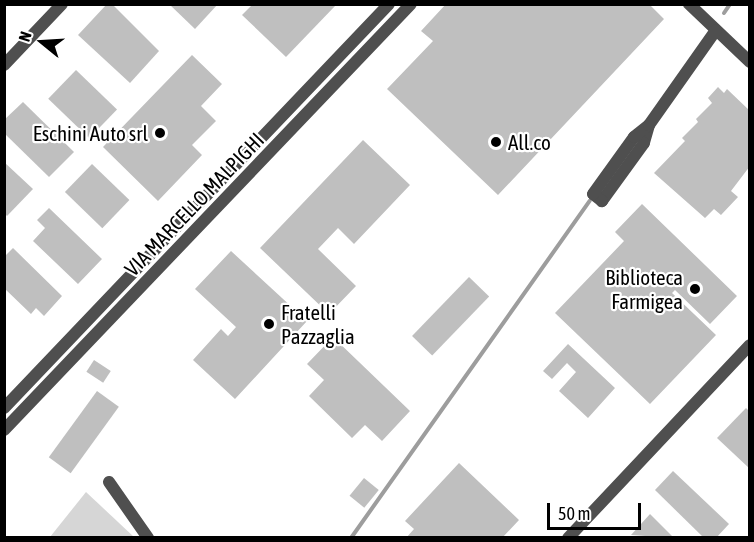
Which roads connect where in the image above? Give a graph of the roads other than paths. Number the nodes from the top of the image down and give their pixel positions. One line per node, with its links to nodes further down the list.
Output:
1 (62, 4): 7 (street)
2 (389, 4): 10 (street, VIA MARCELLO MALPIGHI)
3 (411, 4): 11 (street, VIA MARCELLO MALPIGHI)
4 (689, 4): 5 (street)
5 (716, 30): 6 (street); 8 (street)
6 (750, 62)
7 (4, 65)
8 (649, 125): 8 (street)
9 (750, 345): 14 (street)
10 (4, 408)
11 (4, 430)
12 (108, 482): 13 (street)
13 (148, 537)
14 (568, 537)

